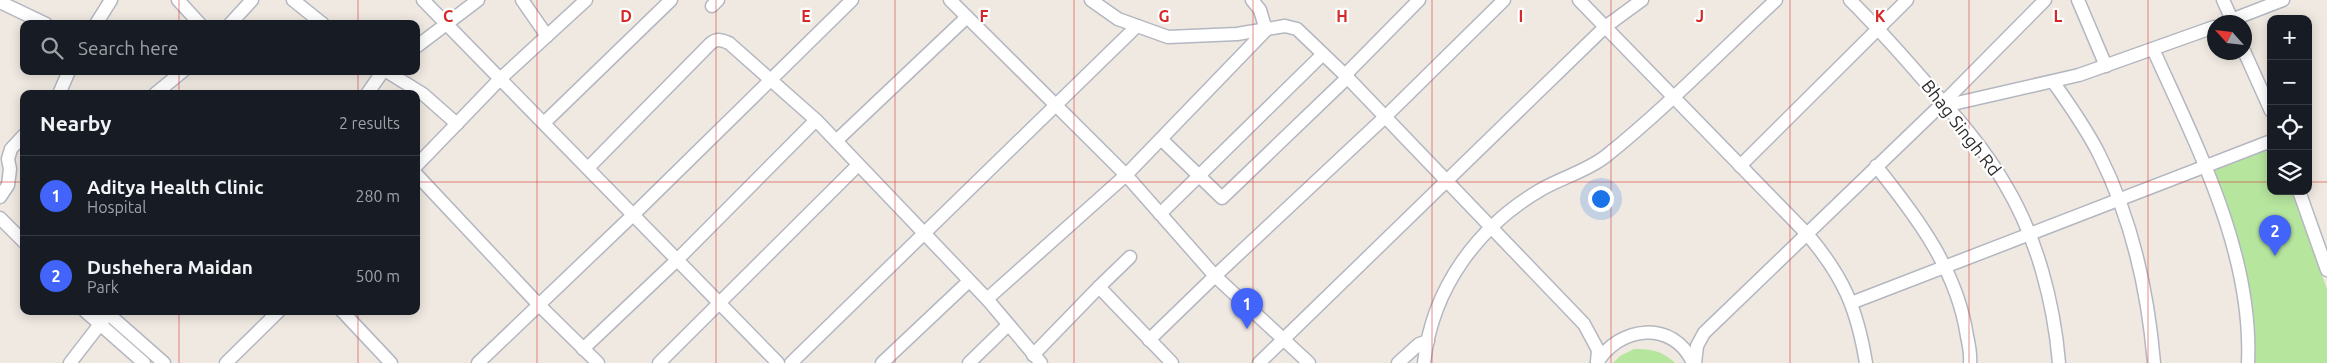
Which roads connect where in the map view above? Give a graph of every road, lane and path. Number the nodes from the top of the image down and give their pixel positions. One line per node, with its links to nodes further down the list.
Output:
1 (111, 0): 30 (street)
2 (178, 0): 31 (street)
3 (252, 0): 32 (street)
4 (293, 0): 33 (street)
5 (423, 0): 34 (street)
6 (478, 0): 34 (street)
7 (522, 0): 40 (street)
8 (586, 0): 40 (street)
9 (670, 0): 65 (street)
10 (852, 0): 52 (street)
11 (950, 0): 28 (street)
12 (1091, 0): 35 (street)
13 (1252, 0): 38 (street)
14 (1504, 0): 63 (street)
15 (1579, 0): 36 (street)
16 (1642, 0): 36 (street)
17 (1776, 0): 59 (street)
18 (1850, 0): 37 (street, Bhag Singh Rd)
19 (1907, 0): 37 (street)
20 (2043, 0): 60 (street)
21 (2078, 0): 45 (street)
22 (2223, 0): 26 (street)
23 (2284, 0): 27 (street)
24 (1415, 1): 50 (street)
25 (0, 2): 29 (street)
26 (2228, 15)
27 (2247, 15)
28 (967, 17): 62 (street); 69 (street)
29 (38, 20)
30 (98, 20)
31 (196, 20)
32 (234, 20)
33 (319, 20)
34 (447, 25): 41 (street); 51 (street)
35 (1137, 26): 38 (street); 62 (street)
36 (1605, 27): 59 (street); 80 (street)
37 (1878, 28): 60 (street, Bhag Singh Rd); 74 (street)
38 (1266, 30): 43 (street); 67 (street)
39 (2207, 30): 42 (street)
40 (548, 36): 51 (street)
41 (420, 44)
42 (2153, 49): 45 (street); 73 (street)
43 (1323, 54): 50 (street); 78 (street)
44 (2248, 60): 61 (street)
45 (2106, 66): 53 (street)
46 (67, 75): 54 (street)
47 (179, 75): 55 (street)
48 (381, 75): 56 (street)
49 (391, 75): 57 (street)
50 (1346, 76): 63 (street); 78 (street)
51 (500, 79): 65 (street); 66 (street)
52 (770, 80): 64 (street); 76 (street); 85 (street)
53 (2054, 83): 60 (street); 83 (street)
54 (60, 90)
55 (160, 90)
56 (370, 90)
57 (416, 90)
58 (420, 92): 66 (street)
59 (1673, 96): 74 (street); 87 (street)
60 (1944, 102): 75 (street); 90 (street, Bhag Singh Rd)
61 (2268, 105)
62 (1055, 106): 77 (street); 88 (street)
63 (1385, 117): 80 (street); 96 (street)
64 (816, 120): 69 (street); 93 (street)
65 (544, 123): 76 (street)
66 (457, 124): 71 (street)
67 (1161, 139): 77 (street); 78 (street)
68 (20, 140): 82 (street)
69 (836, 141): 72 (street)
70 (2267, 142): 73 (street)
71 (420, 159)
72 (858, 165): 88 (street); 101 (street)
73 (2207, 165): 83 (street); 142 (street)
74 (1740, 166): 89 (street)
75 (1876, 166): 89 (street); 94 (street)
76 (588, 168): 85 (street)
77 (1126, 175): 84 (street); 99 (street)
78 (1199, 176): 84 (street)
79 (420, 178): 102 (street)
80 (1446, 181): 87 (street); 113 (street)
81 (2300, 195): 95 (street)
82 (0, 197)
83 (2119, 200): 90 (street); 141 (street)
84 (1160, 214): 96 (street)
85 (633, 215): 93 (street); 102 (street)
86 (0, 218): 91 (street)
87 (1490, 227): 108 (street); 116 (street)
88 (926, 233): 97 (street); 128 (street)
89 (1806, 234): 100 (street); 111 (street)
90 (2029, 235): 94 (street); 140 (street, Bhag Singh Rd)
91 (20, 238)
92 (1130, 257): 98 (street)
93 (677, 260): 101 (street); 117 (street)
94 (1946, 267): 100 (street); 139 (street)
95 (2327, 270)
96 (1214, 276): 113 (street); 114 (street)
97 (969, 281): 99 (street); 129 (street)
98 (1099, 287): 114 (street); 118 (street)
99 (987, 299): 110 (street)
100 (1851, 303): 138 (street)
101 (720, 304): 126 (street); 127 (street)
102 (539, 305): 117 (street); 124 (street)
103 (89, 315): 109 (street)
104 (106, 315): 109 (street)
105 (109, 315): 121 (street)
106 (275, 315): 122 (street)
107 (346, 315): 123 (street)
108 (1584, 324): 112 (street); 136 (street)
109 (99, 325): 119 (street); 120 (street)
110 (1007, 326): 118 (street); 130 (street)
111 (1704, 333): 115 (street); 137 (street)
112 (1622, 338): 115 (street); 136 (street)
113 (1285, 339): 132 (street); 133 (street)
114 (1150, 340): 131 (street)
115 (1672, 340): 137 (street)
116 (1428, 341): 134 (street); 135 (street)
117 (582, 349): 125 (street)
118 (1037, 359)
119 (70, 363)
120 (144, 363)
121 (164, 363)
122 (226, 363)
123 (391, 363)
124 (478, 363)
125 (598, 363)
126 (659, 363)
127 (778, 363)
128 (791, 363)
129 (882, 363)
130 (969, 363)
131 (1172, 363)
132 (1259, 363)
133 (1309, 363)
134 (1398, 363)
135 (1424, 363)
136 (1597, 363)
137 (1694, 363)
138 (1866, 363)
139 (1970, 363)
140 (2059, 363)
141 (2154, 363)
142 (2248, 363)

